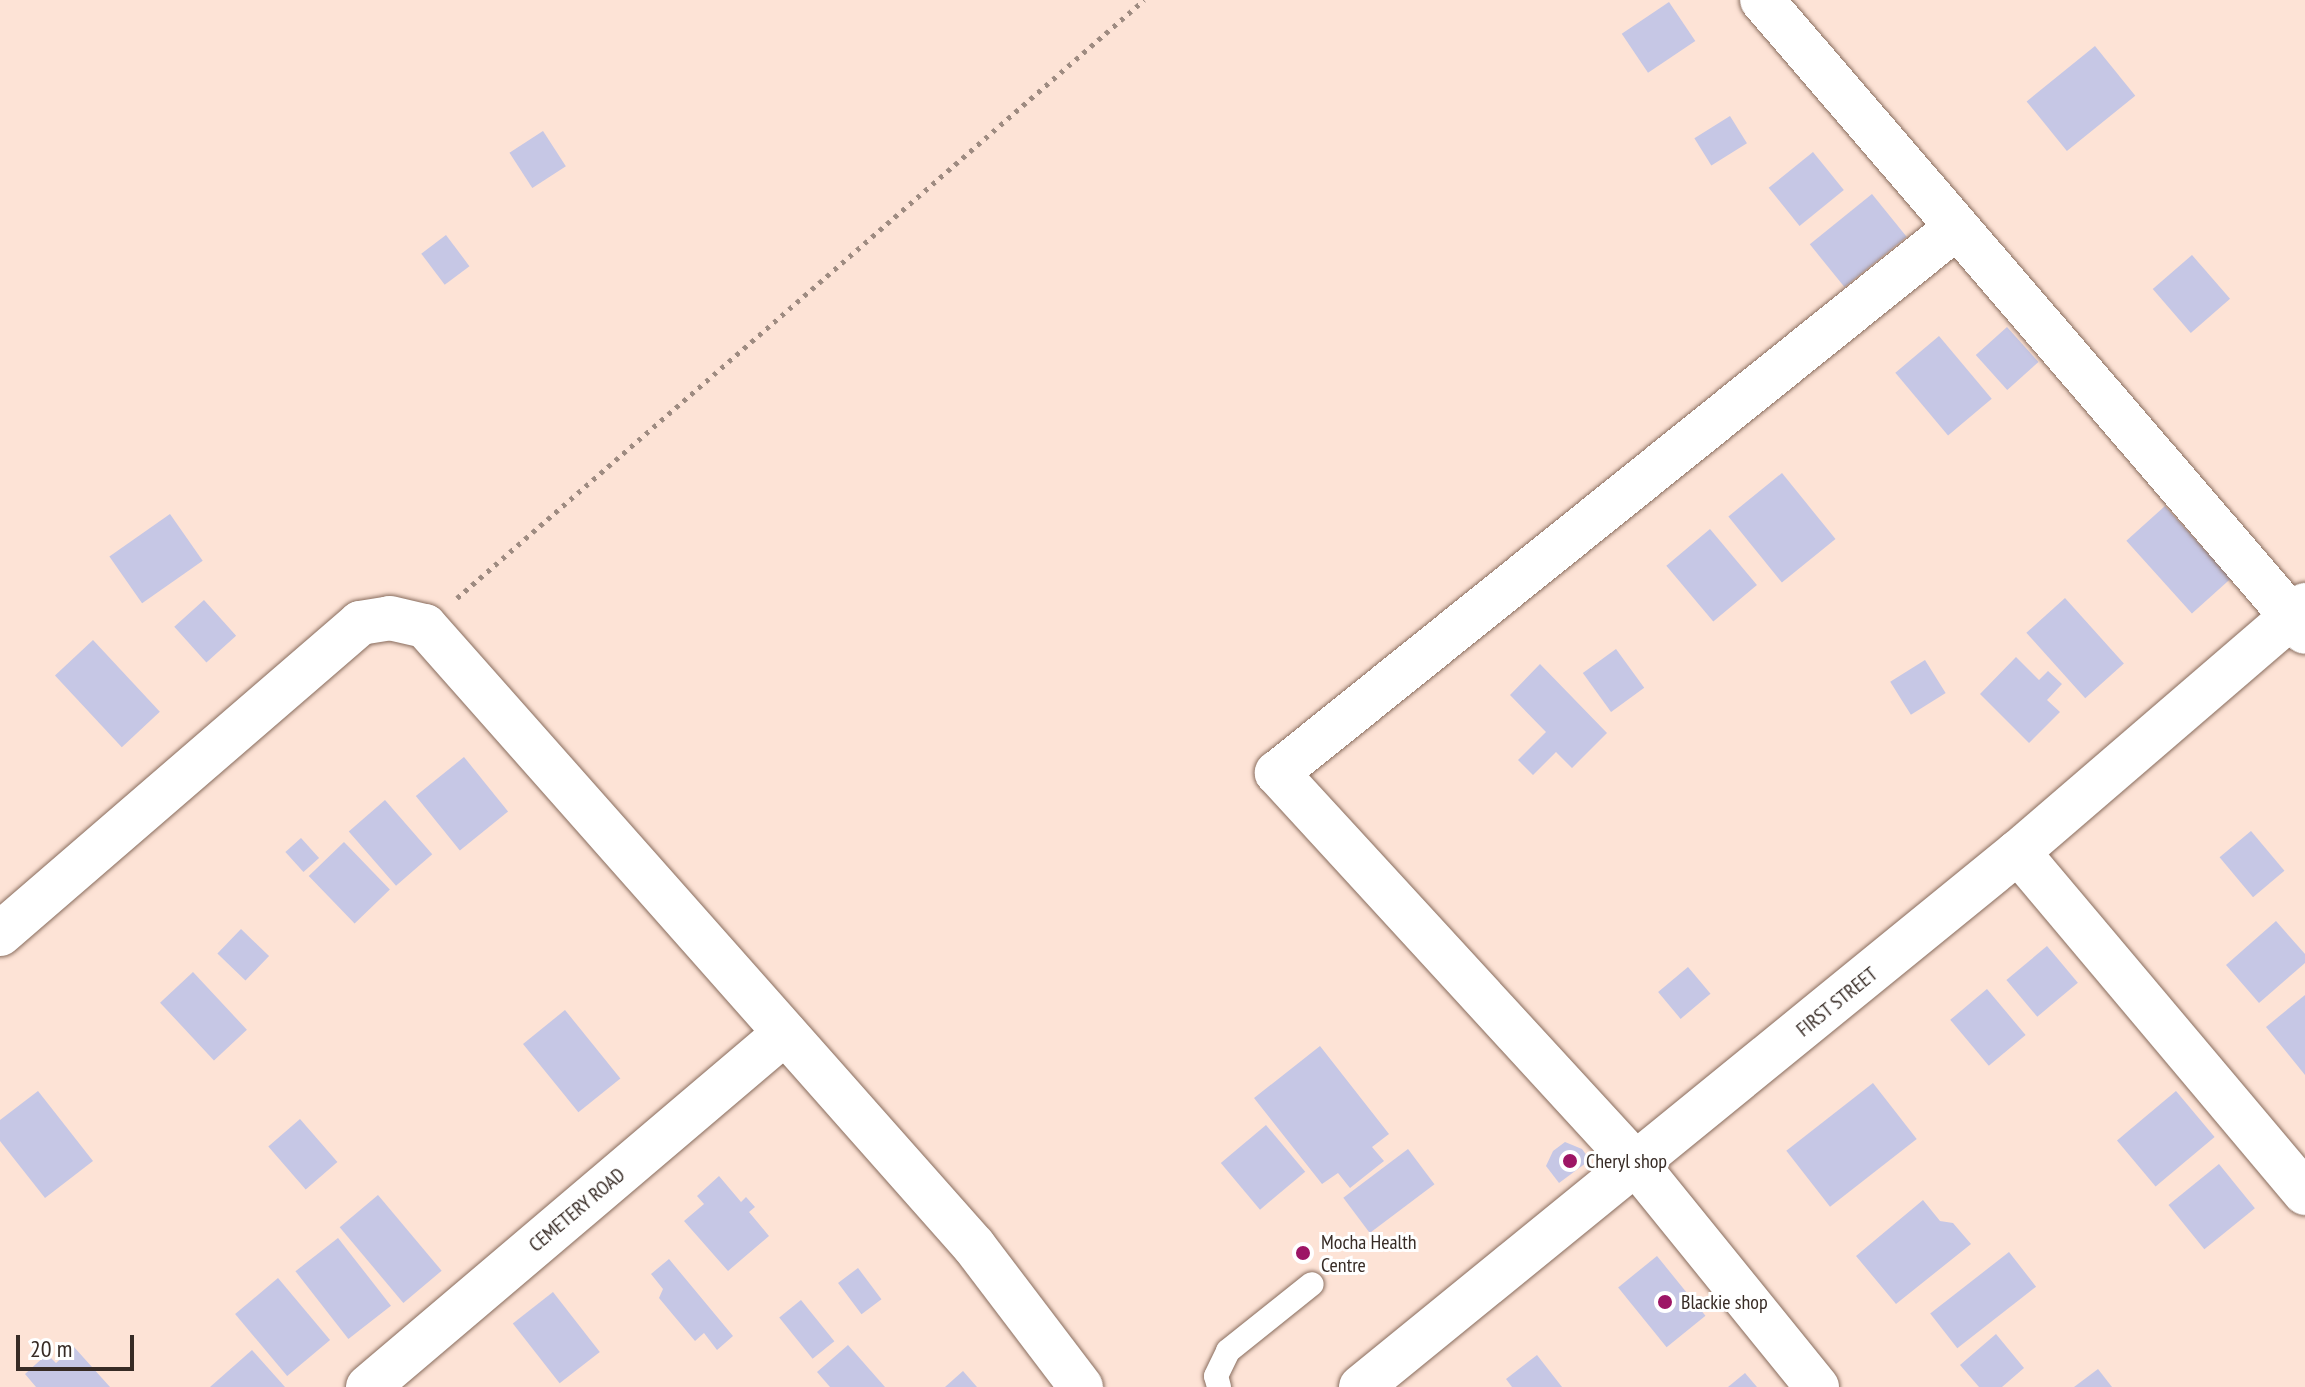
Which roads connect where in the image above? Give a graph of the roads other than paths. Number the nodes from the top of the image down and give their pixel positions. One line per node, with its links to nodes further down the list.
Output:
1 (1762, 0): 2 (street)
2 (1957, 227): 3 (street); 7 (street)
3 (2301, 618): 4 (street, FIRST STREET)
4 (2018, 852): 7 (street, FIRST STREET); 8 (street)
5 (0, 934): 6 (street)
6 (785, 1033): 10 (street, CEMETERY ROAD); 11 (street)
7 (1638, 1166): 13 (street, FIRST STREET); 14 (street)
8 (2305, 1193)
9 (1312, 1284): 12 (lane)
10 (368, 1387)
11 (1081, 1387)
12 (1219, 1387)
13 (1361, 1387)
14 (1817, 1387)

